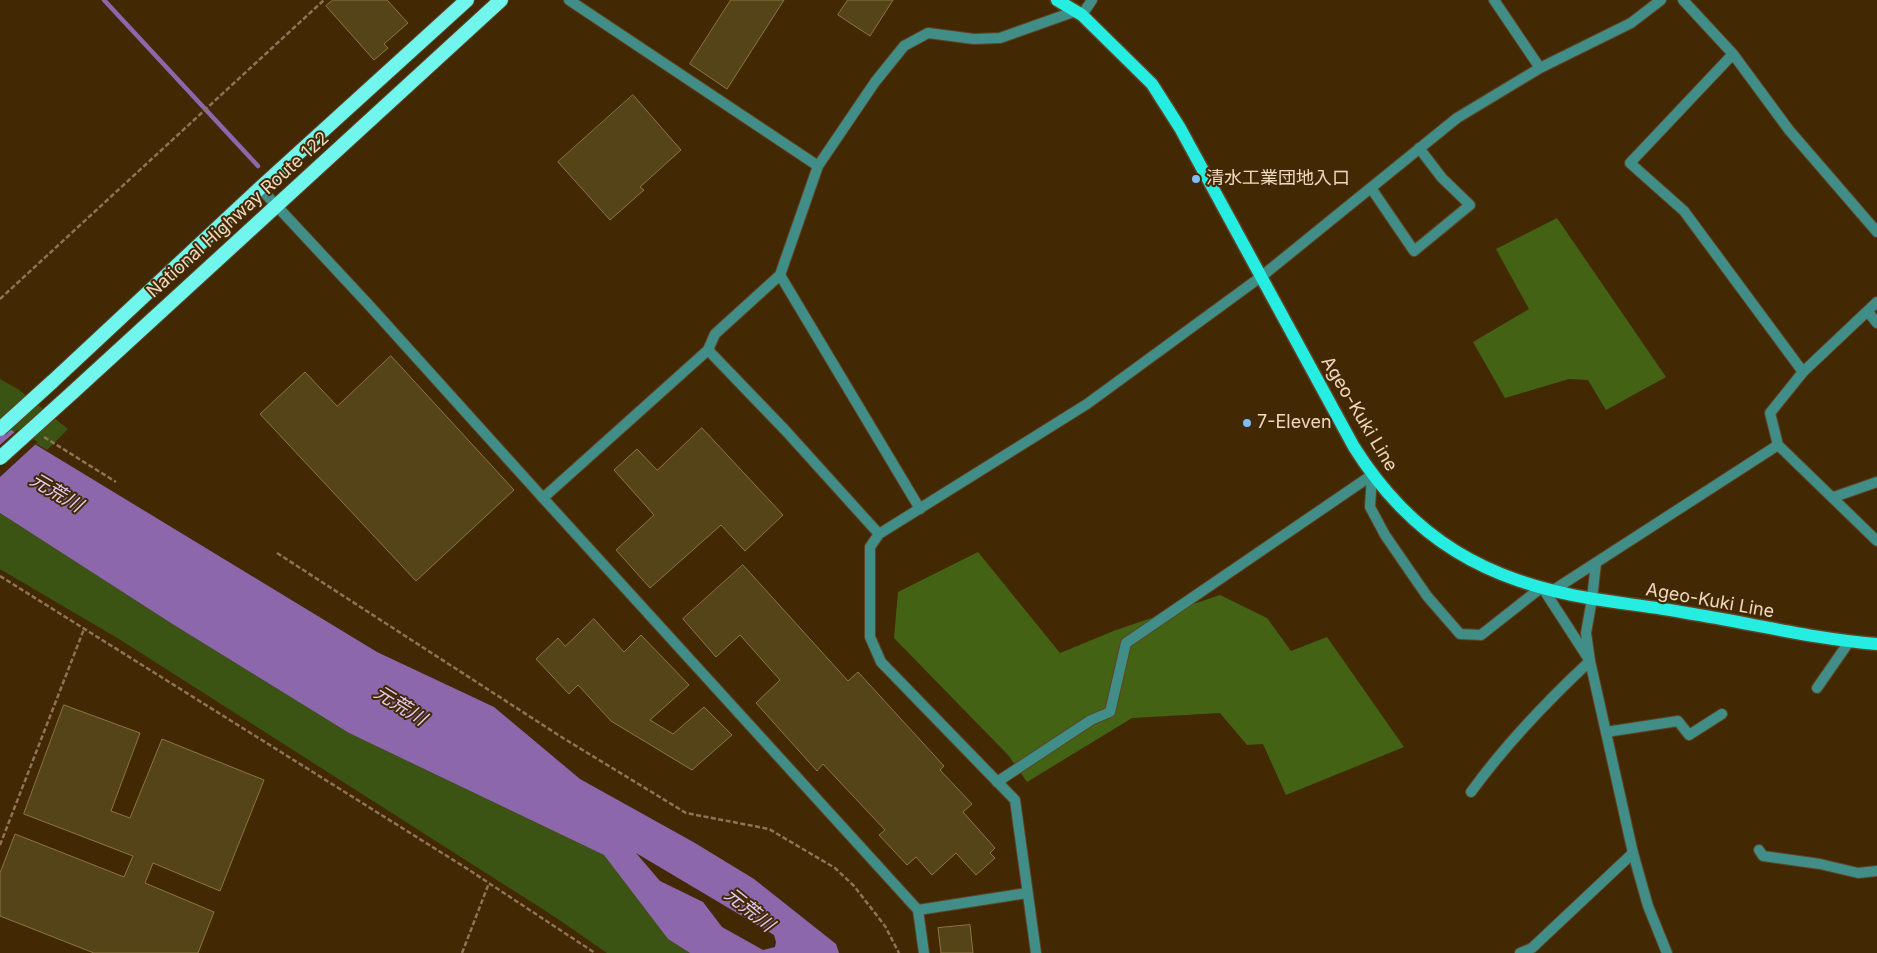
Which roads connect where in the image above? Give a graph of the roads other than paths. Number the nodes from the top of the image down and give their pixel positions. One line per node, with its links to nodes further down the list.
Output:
1 (467, 0): 14 (highway, National Highway Route 122)
2 (501, 0): 16 (highway, National Highway Route 122)
3 (569, 0): 13 (street)
4 (1057, 0): 9 (main road, Ageo-Kuki Line)
5 (1092, 0): 9 (street)
6 (1494, 0): 11 (street)
7 (1662, 0): 11 (street)
8 (1683, 0): 10 (street)
9 (1079, 13): 13 (street); 19 (main road, Ageo-Kuki Line)
10 (1733, 54): 17 (street); 24 (street)
11 (1540, 68): 12 (street)
12 (1419, 148): 15 (street); 15 (street)
13 (818, 166): 18 (street)
14 (260, 188): 16 (street); 25 (highway, National Highway Route 122, bridge)
15 (1371, 188): 19 (street)
16 (276, 206): 27 (highway, National Highway Route 122, bridge); 31 (street)
17 (1877, 232)
18 (780, 275): 23 (street); 32 (street)
19 (1262, 276): 28 (main road, Ageo-Kuki Line); 32 (street)
20 (1877, 302): 21 (street)
21 (1868, 312): 22 (street); 24 (street)
22 (1877, 323)
23 (708, 350): 31 (street); 33 (street)
24 (1803, 372): 26 (street)
25 (0, 429)
26 (1778, 445): 30 (street); 35 (street)
27 (0, 458)
28 (1372, 475): 36 (main road, Ageo-Kuki Line); 36 (street); 44 (street)
29 (1877, 482): 30 (street)
30 (1834, 497): 34 (street)
31 (543, 498): 50 (street)
32 (920, 509): 33 (street)
33 (879, 534): 44 (street)
34 (1877, 541)
35 (1596, 563): 36 (street); 37 (street)
36 (1547, 589): 37 (main road, Ageo-Kuki Line); 40 (street)
37 (1592, 599): 38 (main road, Ageo-Kuki Line); 40 (street)
38 (1849, 642): 39 (main road, Ageo-Kuki Line); 41 (street)
39 (1877, 644)
40 (1590, 661): 43 (street); 45 (street)
41 (1817, 688)
42 (1722, 714): 43 (street)
43 (1606, 732): 47 (street)
44 (997, 782): 49 (street)
45 (1470, 792)
46 (1759, 850): 48 (street)
47 (1634, 854): 53 (street); 54 (street)
48 (1877, 871)
49 (1027, 893): 50 (street); 52 (street)
50 (918, 910): 51 (street)
51 (924, 953)
52 (1036, 953)
53 (1520, 953)
54 (1667, 953)

